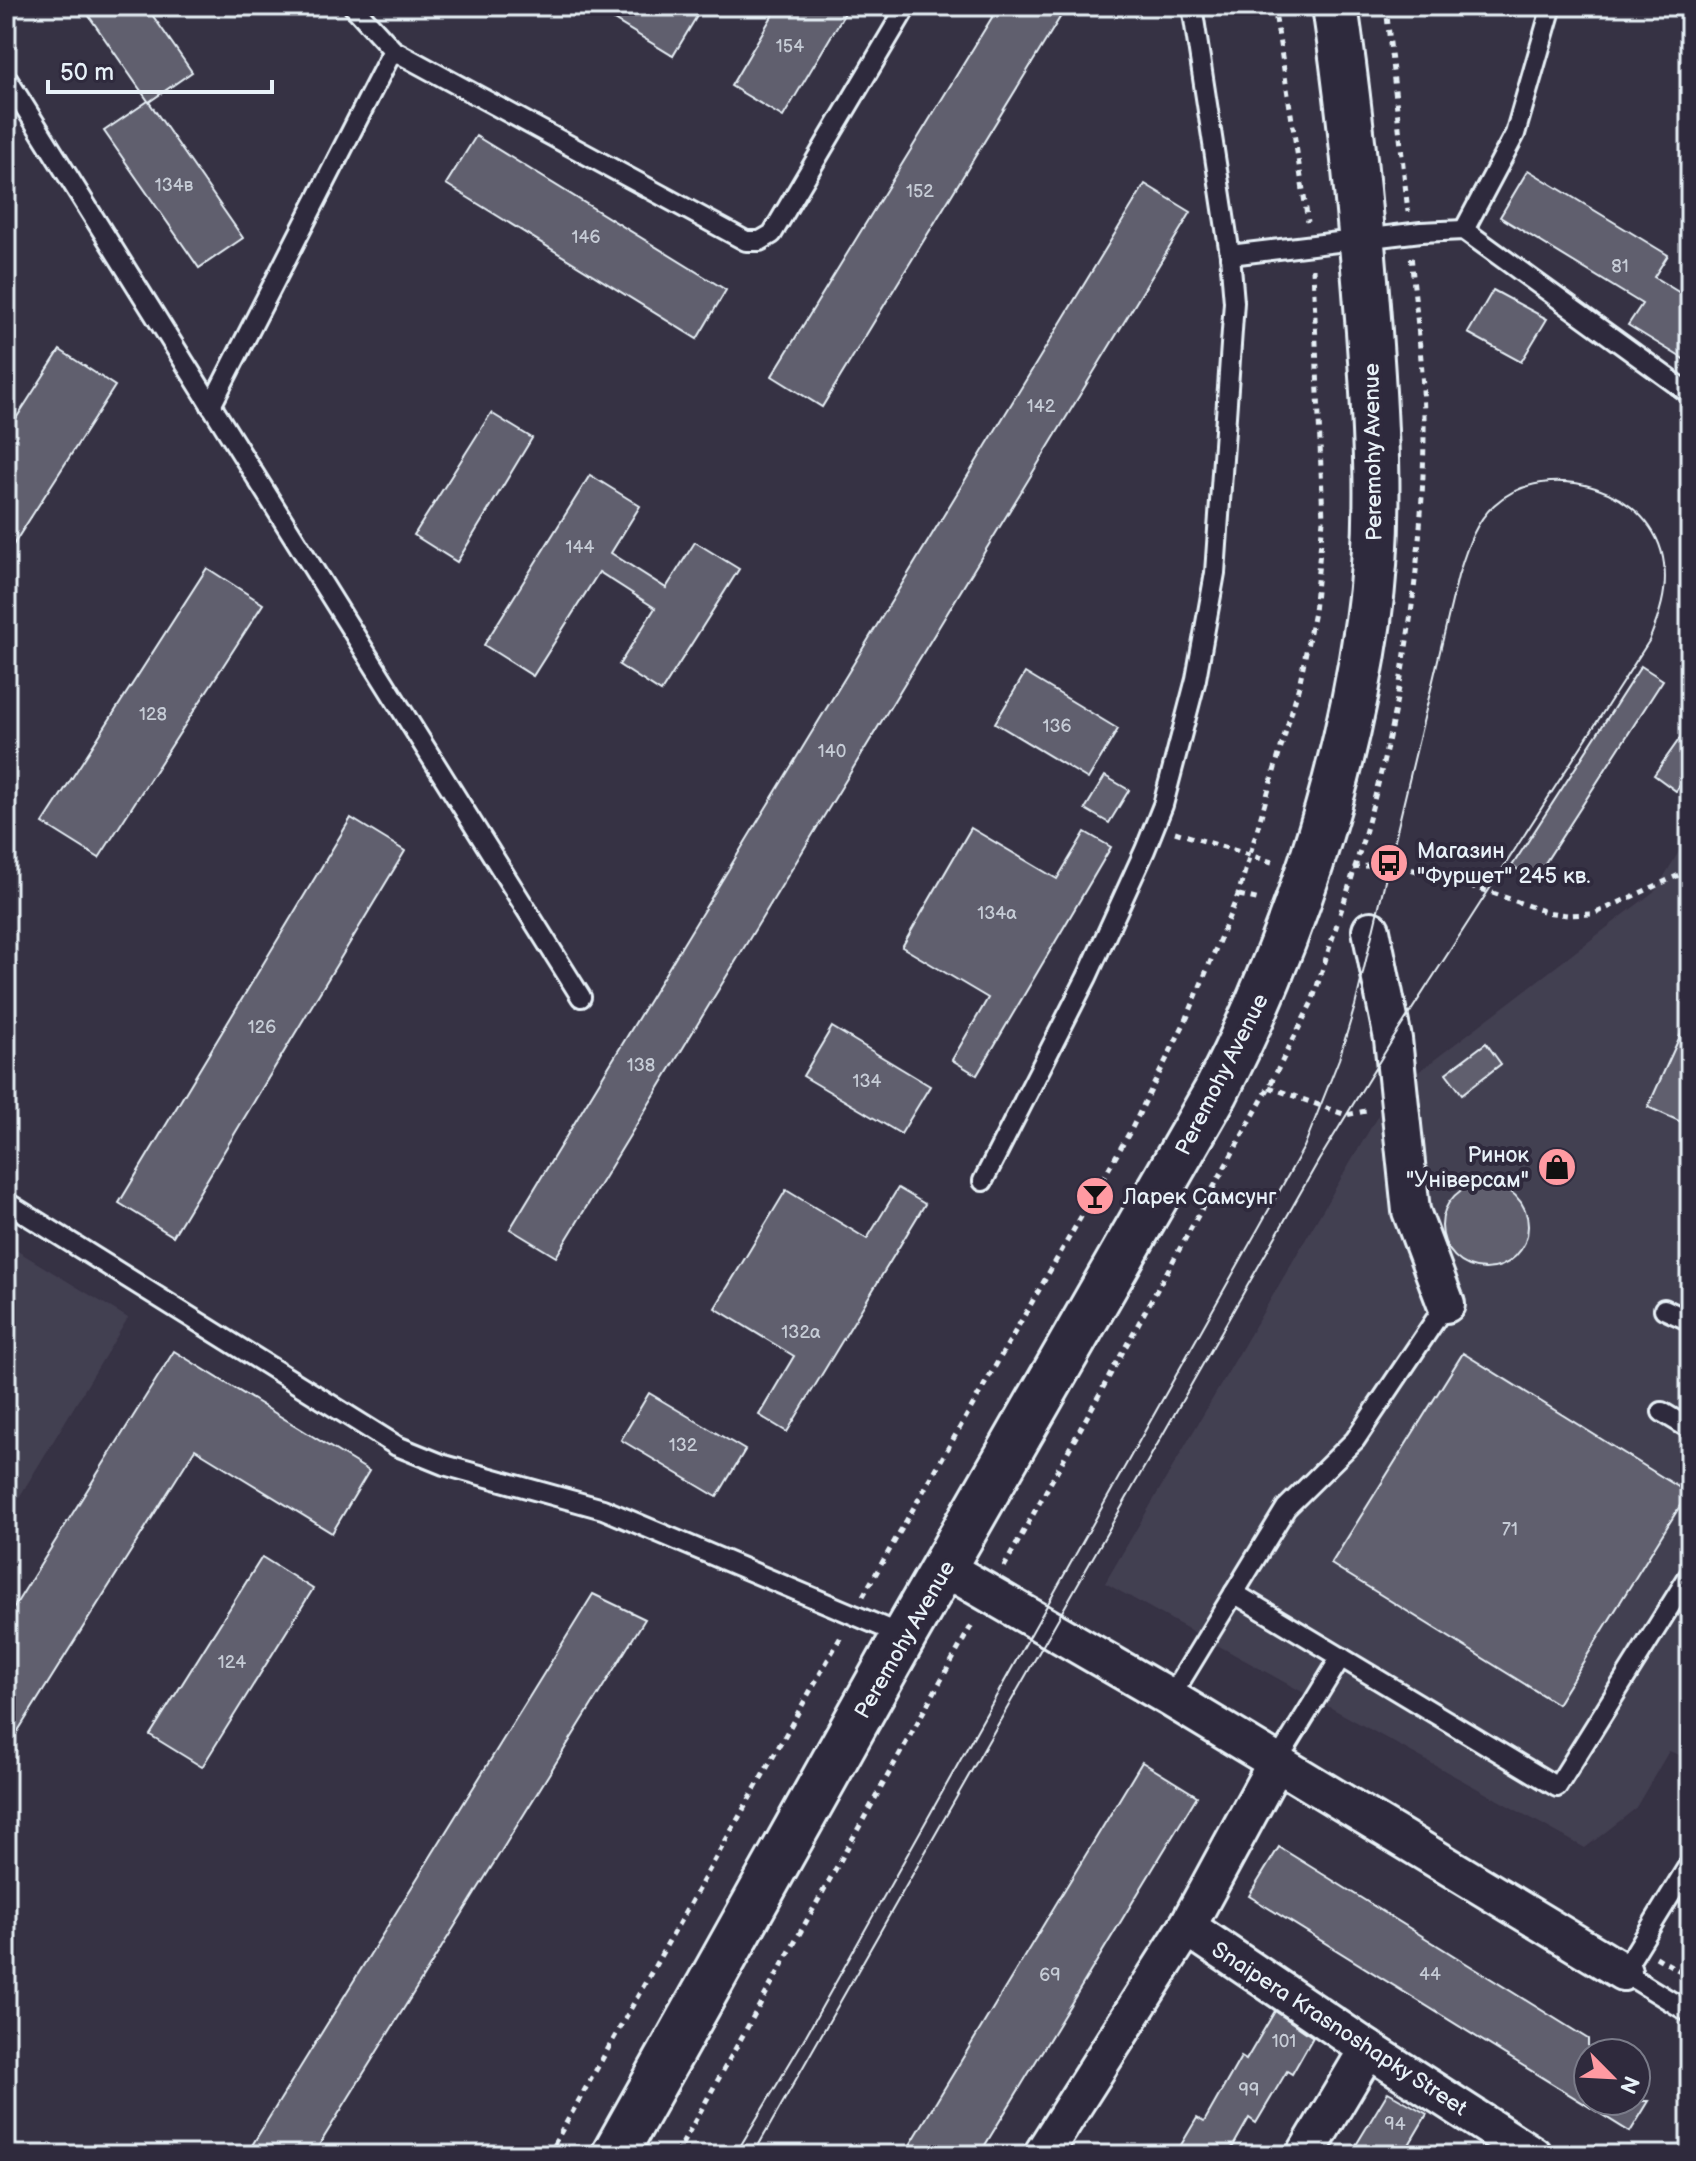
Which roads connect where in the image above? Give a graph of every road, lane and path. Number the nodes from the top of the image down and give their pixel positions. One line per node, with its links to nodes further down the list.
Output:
1 (353, 6): 7 (lane)
2 (907, 6): 7 (lane)
3 (1192, 6): 12 (lane)
4 (1274, 6): 11 (path)
5 (1335, 6): 10 (main road, Peremohy Avenue)
6 (1552, 6): 9 (lane)
7 (393, 50): 14 (lane)
8 (6, 77): 14 (lane)
9 (1464, 230): 10 (lane); 13 (lane)
10 (1362, 239): 11 (lane); 18 (main road, Peremohy Avenue)
11 (1312, 245): 12 (lane); 16 (path)
12 (1230, 255): 15 (lane)
13 (1690, 394)
14 (211, 406): 20 (lane)
15 (1155, 825): 16 (path); 23 (lane)
16 (1251, 856): 18 (path); 33 (path)
17 (1690, 870): 18 (path)
18 (1308, 872): 30 (main road, Peremohy Avenue)
19 (1371, 930): 22 (street)
20 (581, 997)
21 (1269, 1087): 22 (path)
22 (1400, 1104): 25 (street)
23 (983, 1181)
24 (6, 1202): 33 (lane)
25 (1446, 1304): 32 (lane)
26 (1664, 1309): 27 (lane)
27 (1690, 1321)
28 (1662, 1412): 29 (lane)
29 (1690, 1429)
30 (945, 1568): 34 (main road, Peremohy Avenue); 36 (street)
31 (1690, 1574): 35 (lane)
32 (1234, 1593): 35 (lane); 36 (lane)
33 (853, 1615): 34 (lane); 43 (path)
34 (904, 1636): 44 (main road, Peremohy Avenue)
35 (1341, 1657): 37 (lane)
36 (1170, 1698): 37 (street)
37 (1276, 1763): 39 (street); 40 (street)
38 (1690, 1863): 40 (lane)
39 (1187, 1927): 42 (street, Snaipera Krasnoshapky Street); 45 (street)
40 (1623, 1972): 41 (lane)
41 (1690, 2013)
42 (1368, 2049): 46 (street); 47 (street, Snaipera Krasnoshapky Street)
43 (548, 2155)
44 (614, 2155)
45 (1042, 2155)
46 (1305, 2155)
47 (1533, 2155)

